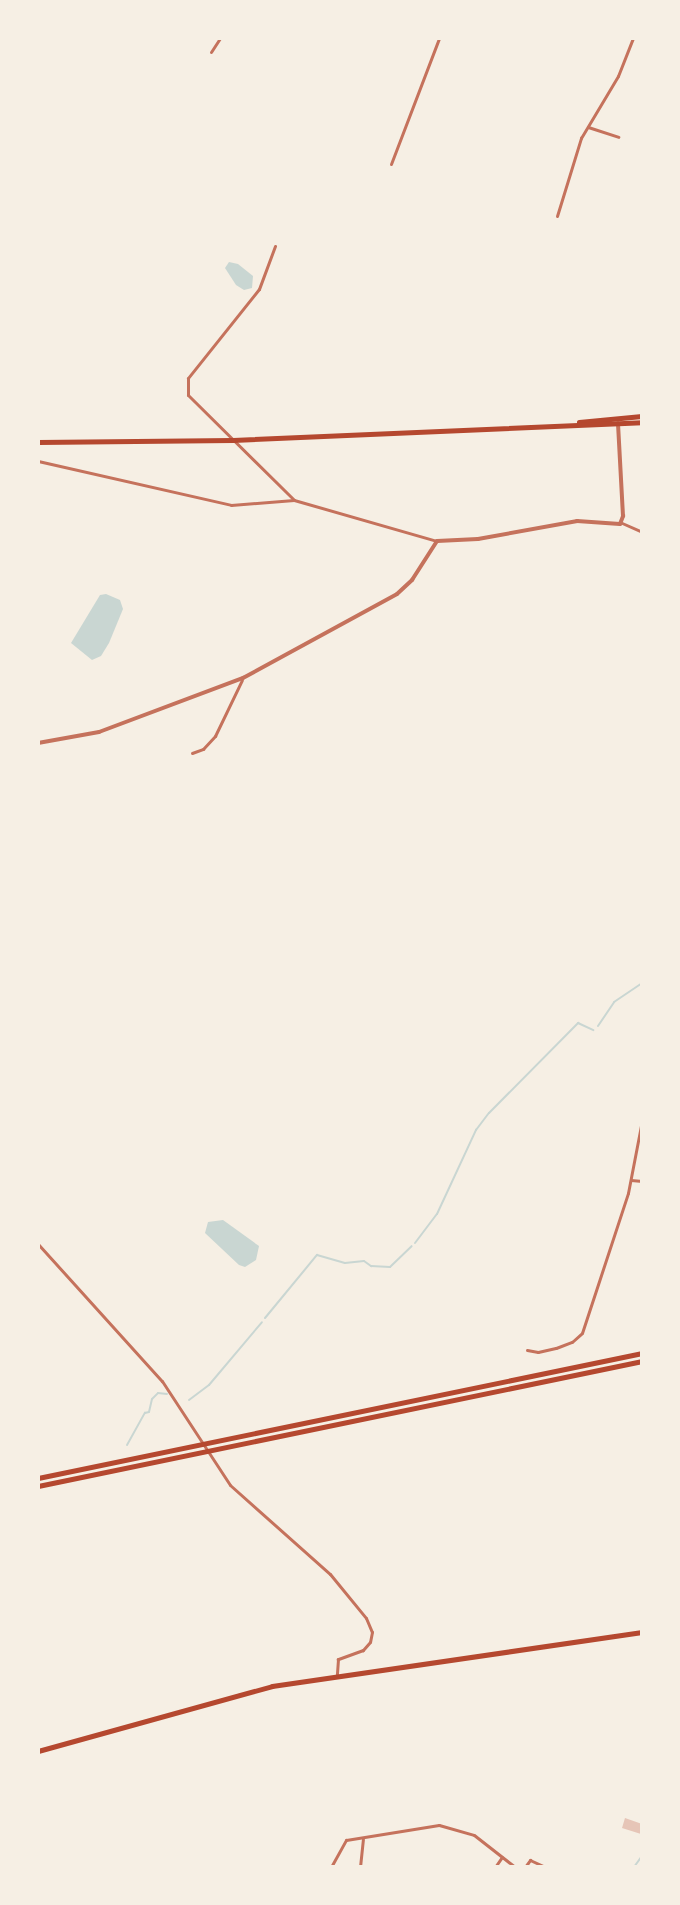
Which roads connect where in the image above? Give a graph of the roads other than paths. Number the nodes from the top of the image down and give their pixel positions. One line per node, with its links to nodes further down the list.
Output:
1 (220, 38): 4 (street)
2 (439, 38): 7 (street)
3 (633, 38): 5 (street)
4 (211, 52)
5 (588, 127): 6 (street); 8 (street)
6 (618, 137)
7 (391, 164)
8 (557, 216)
9 (275, 246): 12 (street)
10 (642, 419): 11 (main road)
11 (618, 421): 12 (main road); 16 (street)
12 (233, 440): 13 (main road); 15 (street)
13 (38, 442)
14 (38, 461): 15 (street)
15 (294, 500): 18 (street)
16 (622, 523): 17 (street); 18 (street)
17 (642, 532)
18 (437, 541): 19 (street)
19 (243, 678): 20 (street); 21 (street)
20 (38, 743)
21 (192, 753)
22 (642, 1120): 23 (street)
23 (631, 1180): 24 (street); 26 (street)
24 (642, 1181)
25 (38, 1244): 32 (street)
26 (527, 1350)
27 (642, 1353): 29 (main road)
28 (642, 1361): 30 (main road)
29 (38, 1478)
30 (38, 1486)
31 (642, 1632): 32 (main road)
32 (337, 1675): 33 (main road)
33 (38, 1751)
34 (363, 1839): 36 (street); 38 (street); 39 (street)
35 (535, 1851): 37 (street)
36 (502, 1857): 40 (street); 41 (street)
37 (530, 1860): 42 (street); 43 (street)
38 (331, 1867)
39 (360, 1867)
40 (495, 1867)
41 (515, 1867)
42 (525, 1867)
43 (545, 1867)

